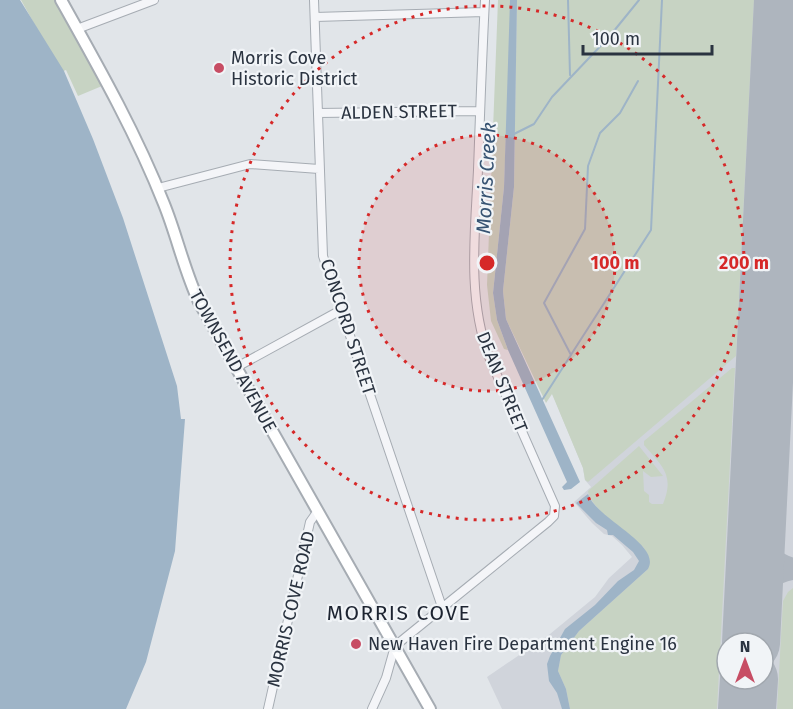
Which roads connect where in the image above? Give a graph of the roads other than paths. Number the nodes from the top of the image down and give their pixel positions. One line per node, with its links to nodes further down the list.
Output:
1 (62, 0): 7 (main road, TOWNSEND AVENUE)
2 (154, 0): 7 (street)
3 (314, 0): 6 (street, CONCORD STREET)
4 (485, 0): 5 (street, DEAN STREET)
5 (484, 12): 6 (street); 8 (street, DEAN STREET)
6 (315, 17): 9 (street, CONCORD STREET)
7 (77, 29): 11 (main road, TOWNSEND AVENUE)
8 (480, 111): 9 (street, ALDEN STREET); 15 (street, DEAN STREET)
9 (318, 113): 10 (street, CONCORD STREET)
10 (319, 169): 11 (street); 12 (street, CONCORD STREET)
11 (158, 188): 13 (main road, TOWNSEND AVENUE)
12 (341, 310): 13 (street); 15 (street, CONCORD STREET)
13 (235, 368): 14 (main road, TOWNSEND AVENUE)
14 (317, 512): 16 (main road, TOWNSEND AVENUE); 17 (street, MORRIS COVE ROAD)
15 (442, 607): 16 (street)
16 (395, 646): 18 (street); 19 (main road, TOWNSEND AVENUE)
17 (268, 709)
18 (372, 709)
19 (430, 709)

